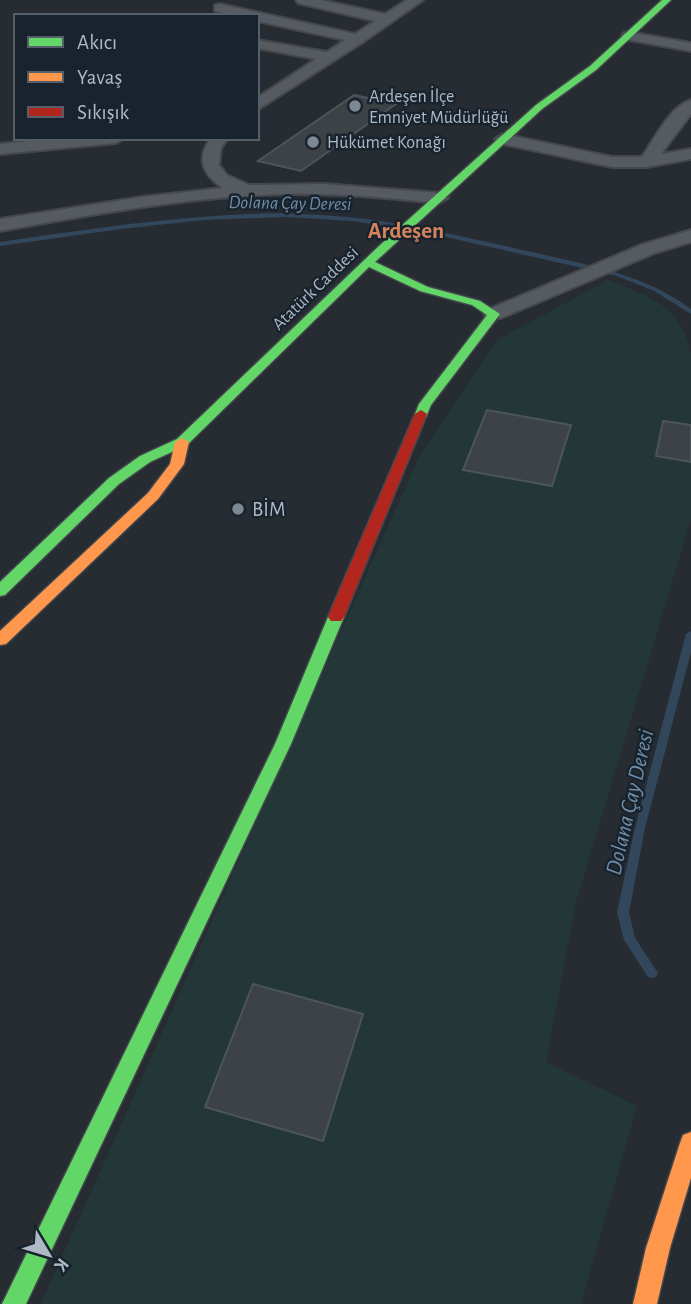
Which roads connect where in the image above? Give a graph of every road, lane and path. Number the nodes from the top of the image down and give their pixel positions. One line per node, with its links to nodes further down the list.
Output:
1 (303, 0): 8 (street)
2 (416, 0): 8 (street)
3 (667, 0): 9 (main road, Atatürk Caddesi)
4 (225, 4): 5 (street); 6 (street)
5 (208, 14)
6 (247, 14)
7 (259, 17): 10 (street)
8 (387, 19): 10 (street)
9 (629, 36): 12 (street); 17 (main road, Atatürk Caddesi)
10 (358, 39): 13 (street)
11 (259, 44): 13 (street)
12 (691, 47)
13 (328, 57): 15 (street)
14 (561, 72): 17 (main road, Atatürk Caddesi)
15 (259, 104)
16 (691, 105): 24 (street)
17 (539, 107): 18 (main road, Atatürk Caddesi)
18 (503, 139): 24 (street); 26 (main road, Atatürk Caddesi)
19 (80, 140): 20 (street)
20 (44, 142): 22 (street)
21 (209, 142): 25 (street)
22 (0, 149)
23 (691, 154): 24 (street)
24 (647, 162)
25 (248, 191): 26 (street); 27 (street)
26 (432, 204): 29 (main road, Atatürk Caddesi)
27 (0, 225)
28 (691, 236): 30 (street)
29 (369, 263): 30 (main road); 31 (main road, Atatürk Caddesi)
30 (494, 314): 35 (main road)
31 (182, 442): 32 (main road, Atatürk Caddesi); 33 (main road, Atatürk Caddesi)
32 (0, 590)
33 (0, 640)
34 (691, 1143): 36 (main road)
35 (14, 1304)
36 (645, 1304)

